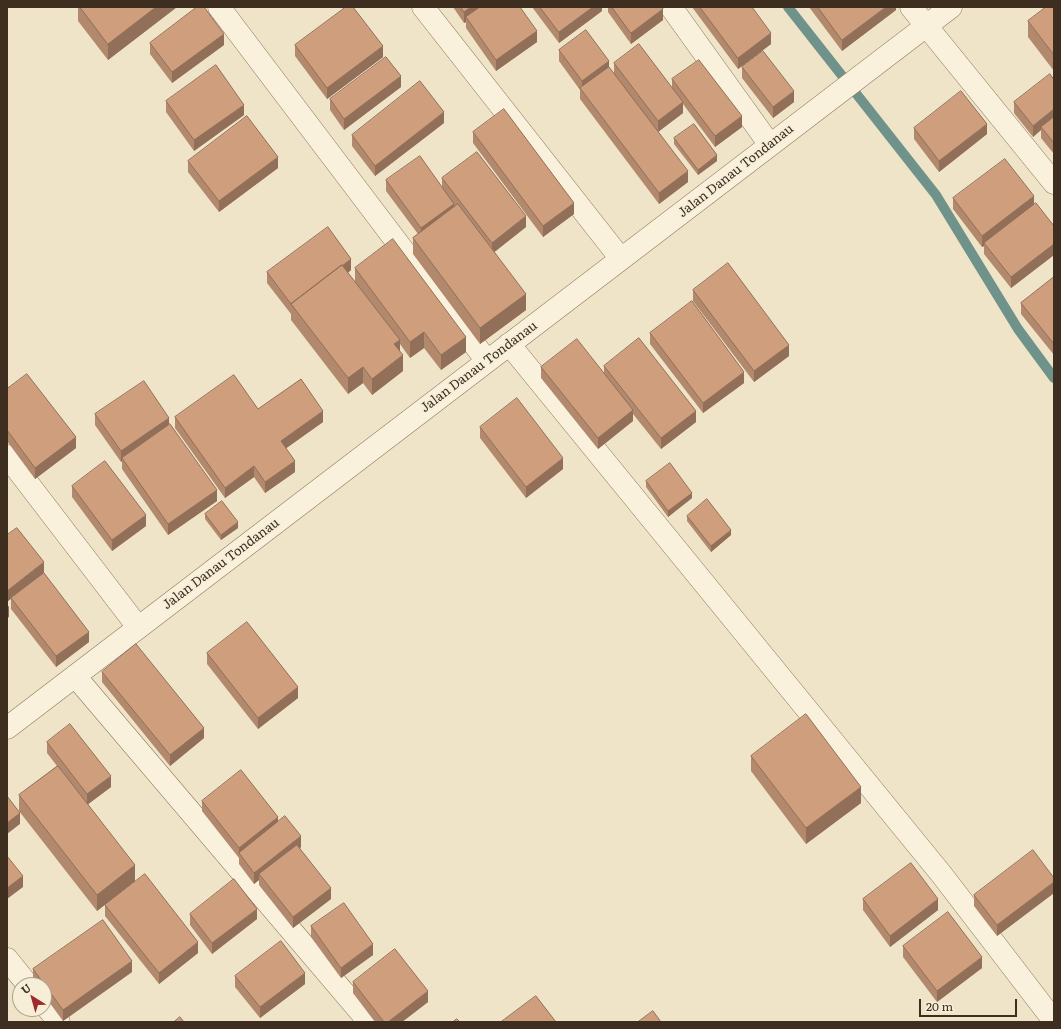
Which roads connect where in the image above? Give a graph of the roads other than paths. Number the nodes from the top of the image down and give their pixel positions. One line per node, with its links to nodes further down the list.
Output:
1 (219, 7): 11 (street)
2 (423, 7): 9 (street)
3 (671, 7): 7 (street)
4 (912, 7): 6 (street)
5 (951, 7): 6 (street, Jalan Danau Tondanau)
6 (926, 26): 7 (street, Jalan Danau Tondanau); 8 (street)
7 (770, 144): 9 (street, Jalan Danau Tondanau)
8 (1054, 183)
9 (621, 259): 10 (street, Jalan Danau Tondanau)
10 (509, 344): 11 (street, Jalan Danau Tondanau); 19 (street)
11 (487, 361): 13 (street, Jalan Danau Tondanau)
12 (7, 456): 13 (street)
13 (138, 628): 14 (street, Jalan Danau Tondanau)
14 (75, 676): 15 (street, Jalan Danau Tondanau); 21 (street)
15 (7, 727)
16 (7, 959): 17 (street)
17 (22, 977)
18 (52, 1014): 20 (street)
19 (1054, 1021)
20 (59, 1022)
21 (369, 1022)

